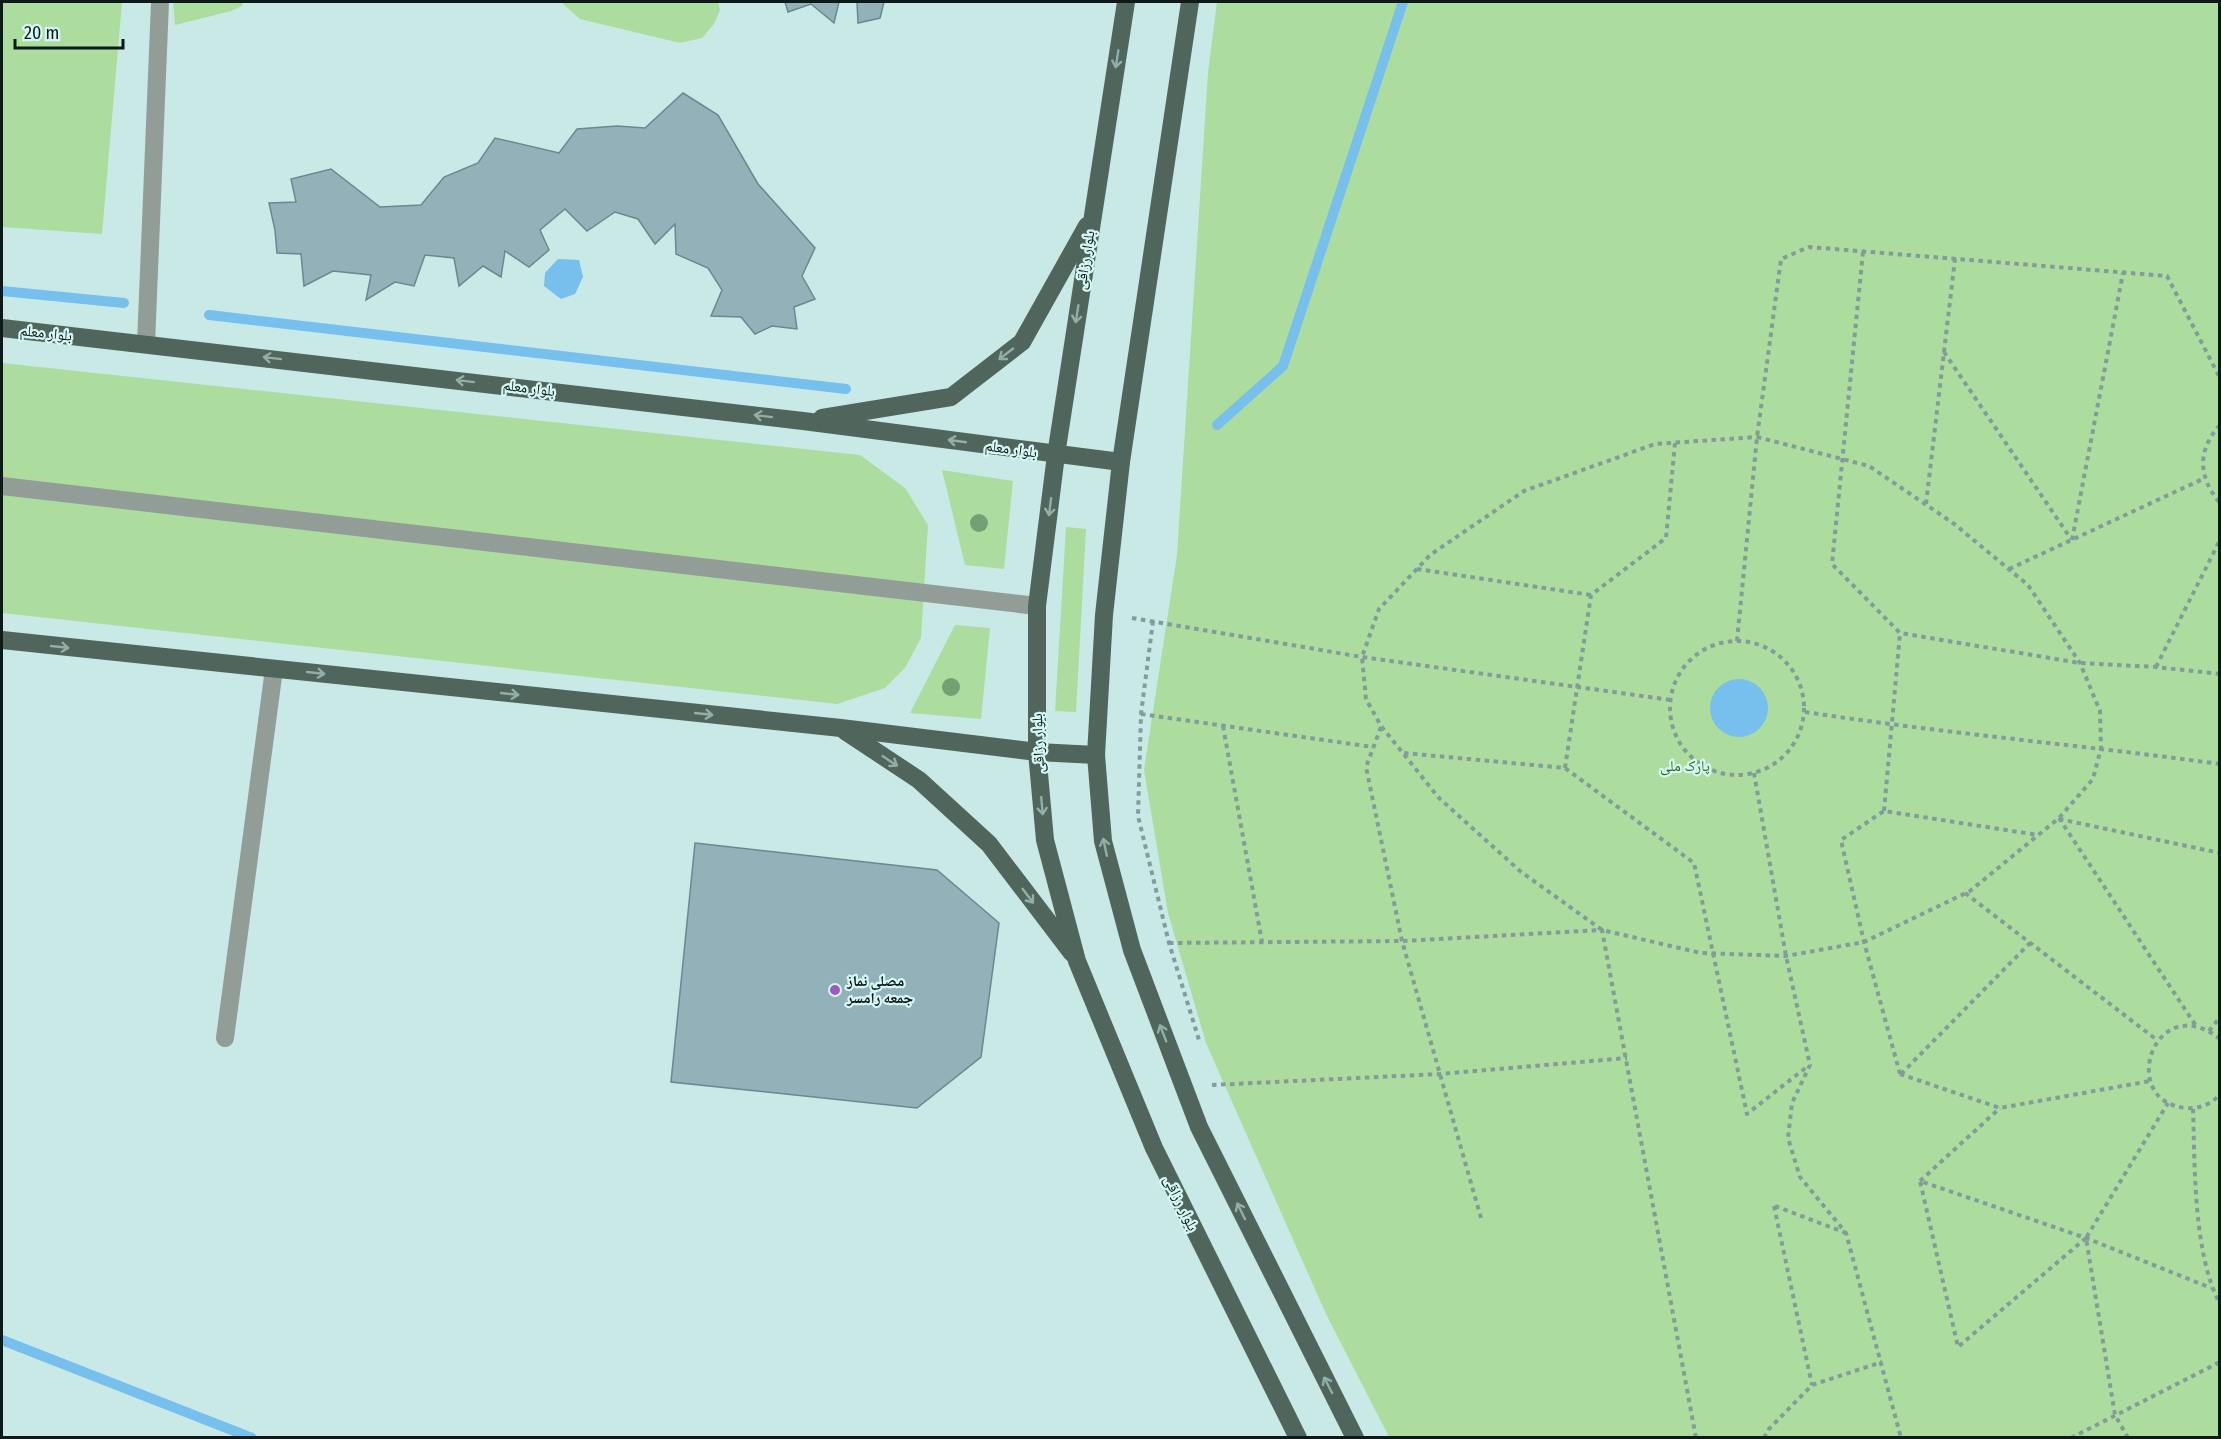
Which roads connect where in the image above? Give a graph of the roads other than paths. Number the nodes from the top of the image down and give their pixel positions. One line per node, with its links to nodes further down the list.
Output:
1 (160, 2): 6 (street)
2 (1126, 2): 4 (main road, بلوار رزاقی, one-way to 4)
3 (1190, 2): 9 (main road)
4 (1092, 216): 7 (main road, one-way to 7); 8 (main road, بلوار رزاقی, one-way to 8)
5 (2, 328): 6 (main road, بلوار معلم)
6 (146, 344): 7 (main road, بلوار معلم, one-way to 6)
7 (803, 421): 8 (main road, بلوار معلم, one-way to 7)
8 (1056, 455): 9 (main road, بلوار معلم); 11 (main road, بلوار رزاقی, one-way to 11)
9 (1122, 462): 16 (main road)
10 (2, 486): 11 (street)
11 (1037, 606): 15 (main road, بلوار رزاقی)
12 (2, 640): 13 (main road, one-way to 13)
13 (274, 669): 14 (main road, one-way to 14); 18 (street)
14 (842, 728): 15 (main road); 17 (main road, one-way to 17)
15 (1037, 752): 16 (main road); 17 (main road, بلوار رزاقی, one-way to 17)
16 (1096, 755): 20 (main road, one-way to 16)
17 (1077, 961): 19 (main road, بلوار رزاقی)
18 (225, 1038)
19 (1298, 1437)
20 (1355, 1437)

